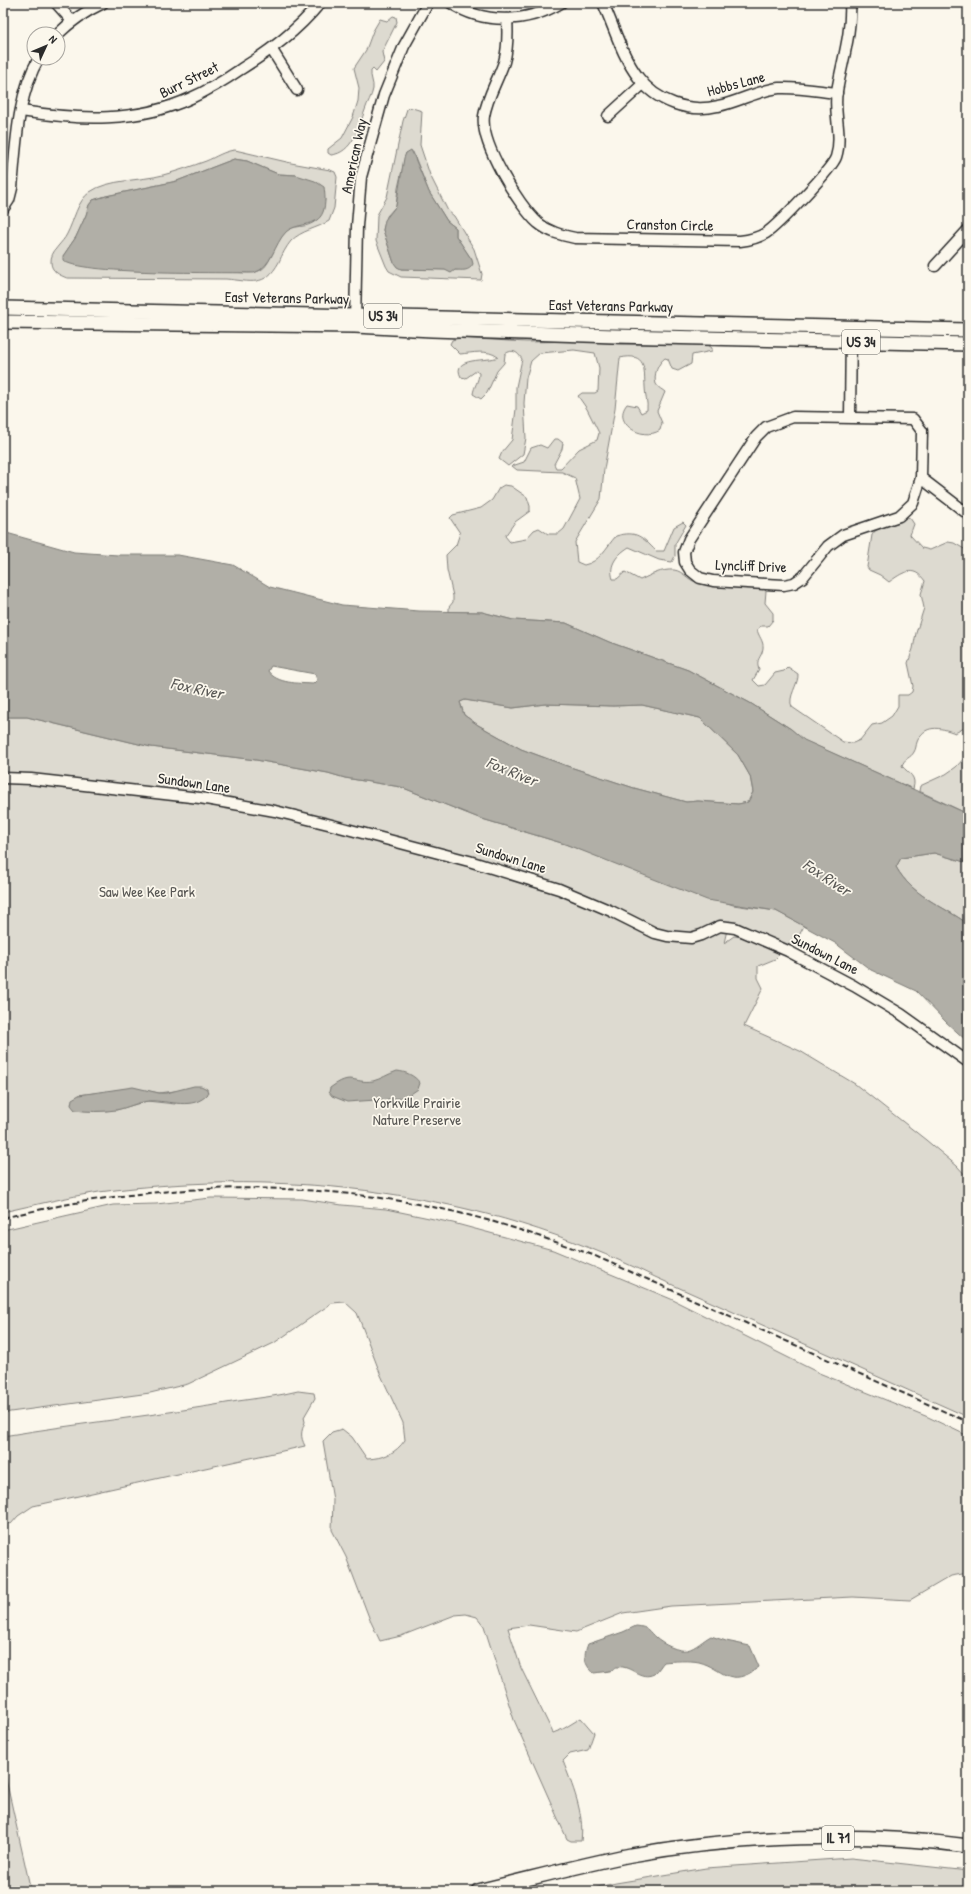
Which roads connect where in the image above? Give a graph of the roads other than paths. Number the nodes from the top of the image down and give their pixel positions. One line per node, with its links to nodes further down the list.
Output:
1 (56, 3): 10 (street)
2 (103, 3): 10 (street)
3 (320, 3): 12 (street, Burr Street)
4 (428, 3): 23 (street, American Way)
5 (451, 3): 9 (street)
6 (561, 3): 9 (street)
7 (603, 3): 14 (street, Hobbs Lane)
8 (850, 3): 16 (street, Cranston Circle)
9 (507, 19): 16 (street, Cranston Circle)
10 (72, 21): 11 (street)
11 (66, 27)
12 (272, 50): 15 (street); 17 (street, Burr Street)
13 (35, 66): 17 (street)
14 (643, 84): 16 (street, Hobbs Lane); 18 (street)
15 (297, 90)
16 (837, 93)
17 (21, 111): 19 (street)
18 (608, 116)
19 (3, 209)
20 (968, 230): 21 (street)
21 (935, 266)
22 (3, 308): 23 (main road, East Veterans Parkway / US 34)
23 (356, 321): 24 (main road, East Veterans Parkway / US 34); 25 (main road, East Veterans Parkway / US 34); 27 (main road, East Veterans Parkway / US 34)
24 (3, 322)
25 (850, 328): 26 (main road, US 34); 27 (street)
26 (968, 330)
27 (850, 342): 28 (main road, US 34); 29 (street)
28 (968, 344)
29 (850, 417): 30 (street, Lyncliff Drive); 30 (street, Lyncliff Drive)
30 (921, 478): 31 (street)
31 (968, 514)
32 (3, 778): 33 (street, Sundown Lane)
33 (968, 1062)
34 (968, 1846): 35 (main road, IL 71)
35 (478, 1891)

